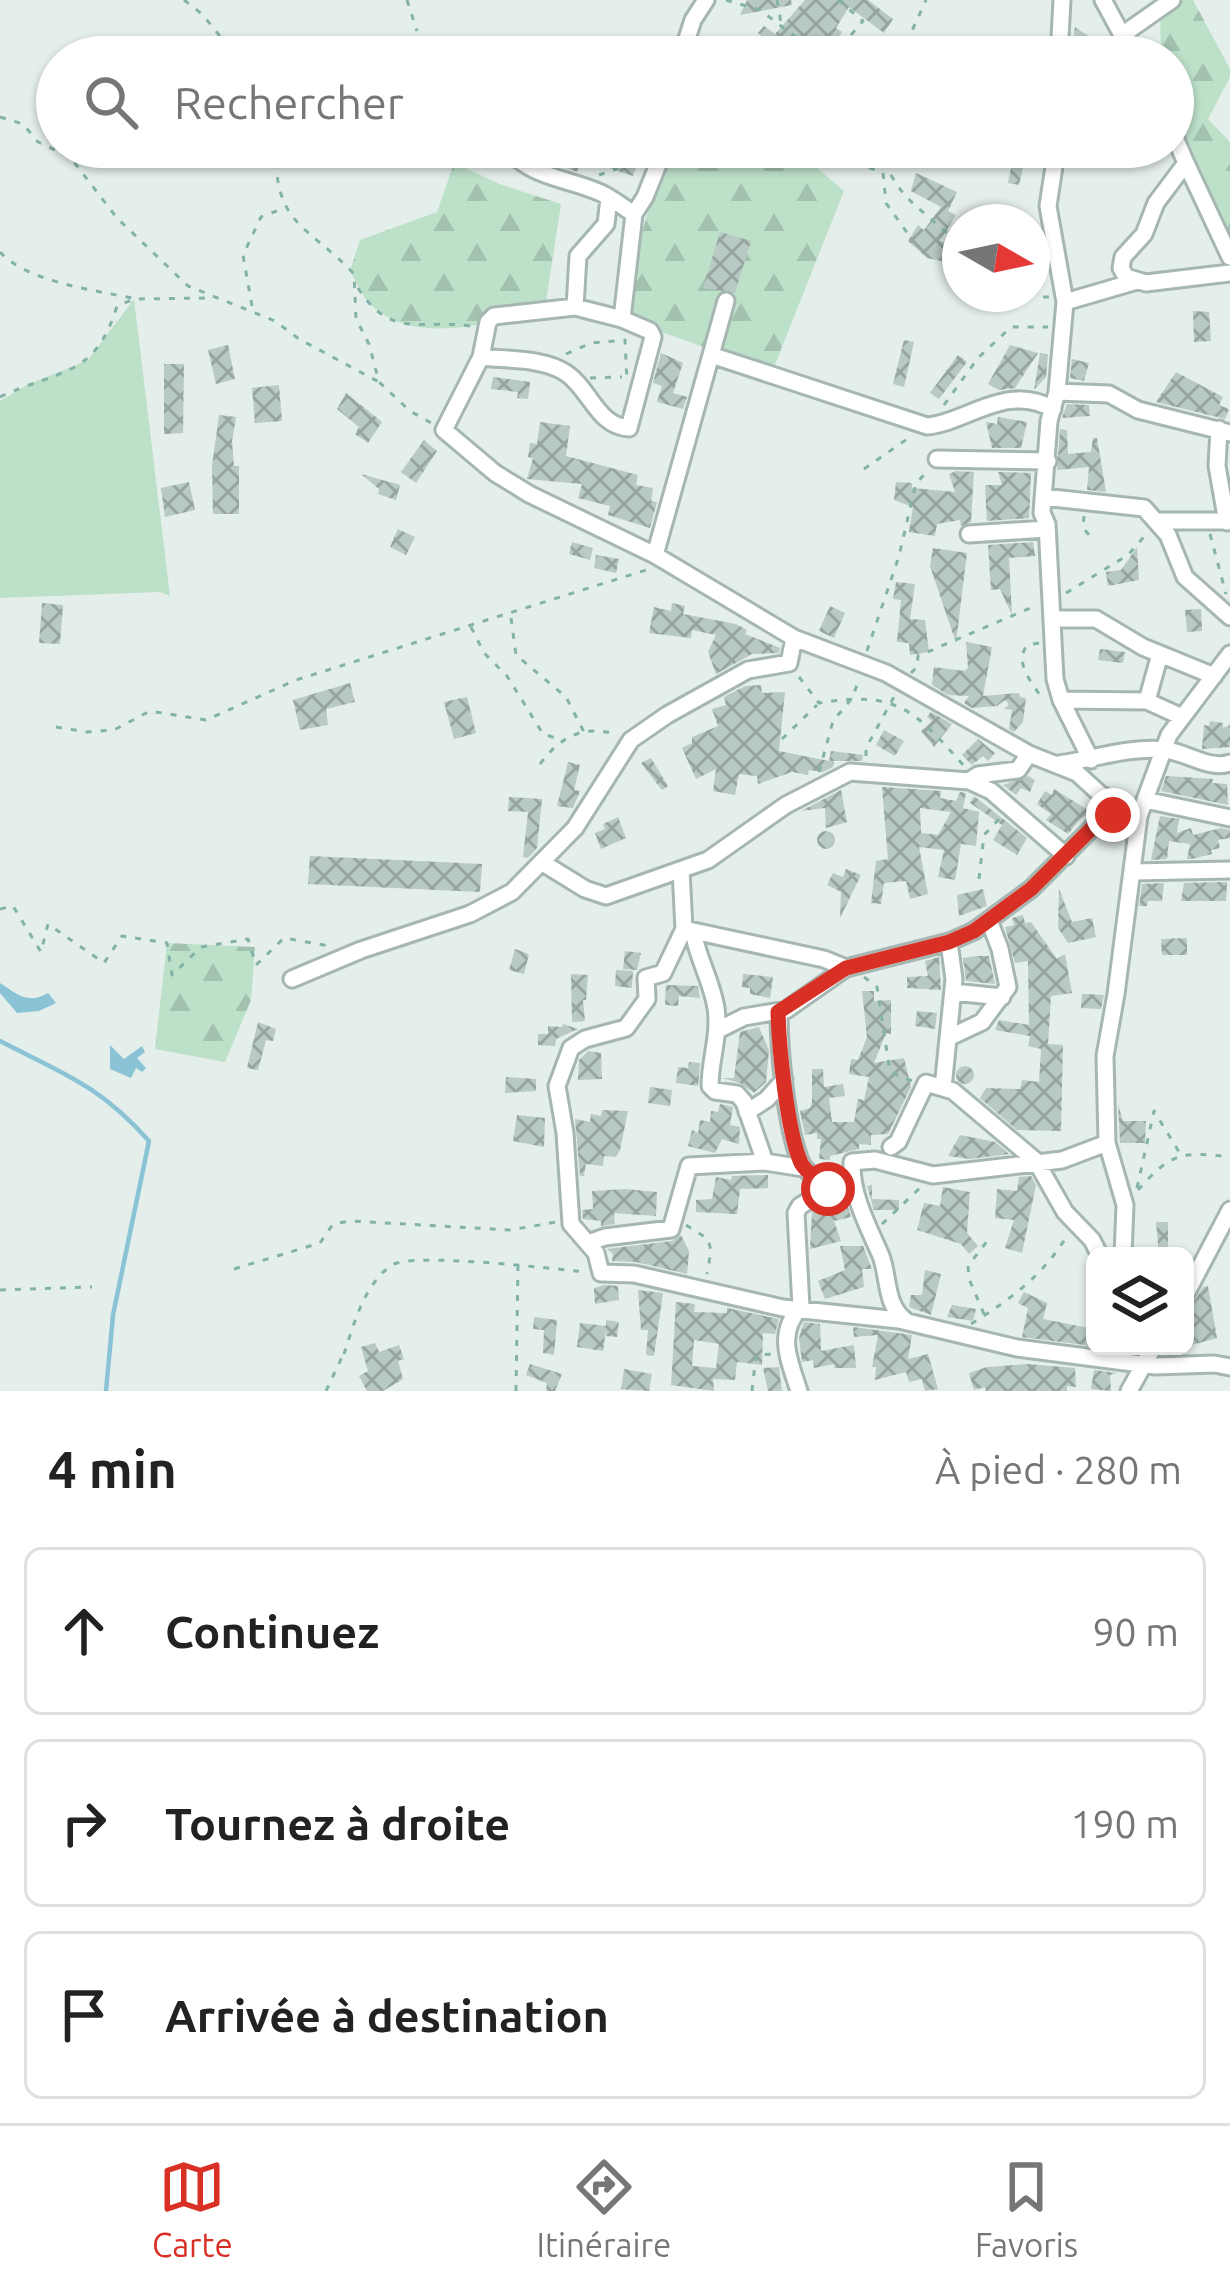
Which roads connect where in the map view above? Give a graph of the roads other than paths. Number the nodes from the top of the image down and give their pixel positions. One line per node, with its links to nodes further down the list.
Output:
1 (706, 0): 6 (street)
2 (1062, 0): 7 (street)
3 (1103, 0): 5 (street)
4 (1172, 0): 5 (street)
5 (1121, 35)
6 (688, 36)
7 (1059, 36)
8 (528, 168): 13 (street)
9 (656, 168): 14 (street)
10 (1054, 168): 18 (street)
11 (1182, 168): 17 (street)
12 (1188, 168): 15 (street)
13 (610, 198): 14 (street); 20 (street)
14 (634, 214): 21 (street)
15 (1230, 256)
16 (1230, 273): 17 (street)
17 (1137, 281): 18 (street)
18 (1064, 299): 24 (street)
19 (726, 302): 22 (street)
20 (574, 307): 21 (street); 23 (street)
21 (622, 319): 23 (street)
22 (711, 355): 24 (street); 33 (street)
23 (482, 357): 33 (street)
24 (1055, 400): 25 (street); 27 (street)
25 (1224, 432): 30 (street)
26 (937, 459): 27 (street)
27 (1048, 461): 28 (street)
28 (1043, 497): 29 (street); 31 (street)
29 (1157, 521): 30 (street); 34 (street)
30 (1228, 521)
31 (1047, 529): 32 (street); 35 (street)
32 (968, 534)
33 (655, 555): 36 (street)
34 (1227, 615)
35 (1052, 619): 38 (street); 40 (street)
36 (794, 638): 44 (street); 52 (street)
37 (1230, 653): 39 (street)
38 (1160, 654): 39 (street); 41 (street)
39 (1214, 676): 42 (street)
40 (1060, 700): 41 (street); 45 (street)
41 (1147, 701): 42 (street)
42 (1182, 717): 43 (street)
43 (1163, 750): 45 (street); 46 (street); 49 (street)
44 (1029, 754): 47 (street); 48 (street)
45 (1091, 760): 47 (street)
46 (1230, 763)
47 (1052, 765): 49 (street)
48 (971, 779): 51 (street); 53 (street)
49 (1136, 808): 50 (street); 51 (street); 55 (street)
50 (1230, 818)
51 (1066, 856): 56 (street)
52 (543, 863): 53 (street); 60 (street)
53 (681, 870): 57 (street)
54 (1230, 870): 55 (street)
55 (1133, 872): 69 (street)
56 (988, 920): 58 (street); 62 (street)
57 (689, 931): 59 (street); 64 (street); 75 (street)
58 (949, 942): 59 (street); 61 (street)
59 (846, 968): 63 (street)
60 (292, 980)
61 (953, 992): 62 (street); 65 (street)
62 (1002, 997): 65 (street)
63 (778, 1012): 64 (street); 66 (street)
64 (718, 1030): 68 (street)
65 (950, 1037): 67 (street)
66 (784, 1080): 68 (street); 73 (street)
67 (935, 1085): 70 (street); 71 (street)
68 (747, 1112): 72 (street)
69 (1107, 1143): 71 (street); 77 (street)
70 (891, 1147)
71 (1036, 1161): 76 (street); 80 (street)
72 (766, 1162): 73 (street); 75 (street)
73 (803, 1168): 79 (street)
74 (1230, 1210): 78 (street)
75 (588, 1244): 79 (street)
76 (1094, 1247)
77 (1123, 1247)
78 (1194, 1279)
79 (801, 1307): 80 (street); 85 (street)
80 (908, 1321): 81 (street)
81 (1086, 1350)
82 (1148, 1355): 86 (street)
83 (1167, 1355): 84 (street)
84 (1230, 1366)
85 (799, 1391)
86 (1130, 1391)

